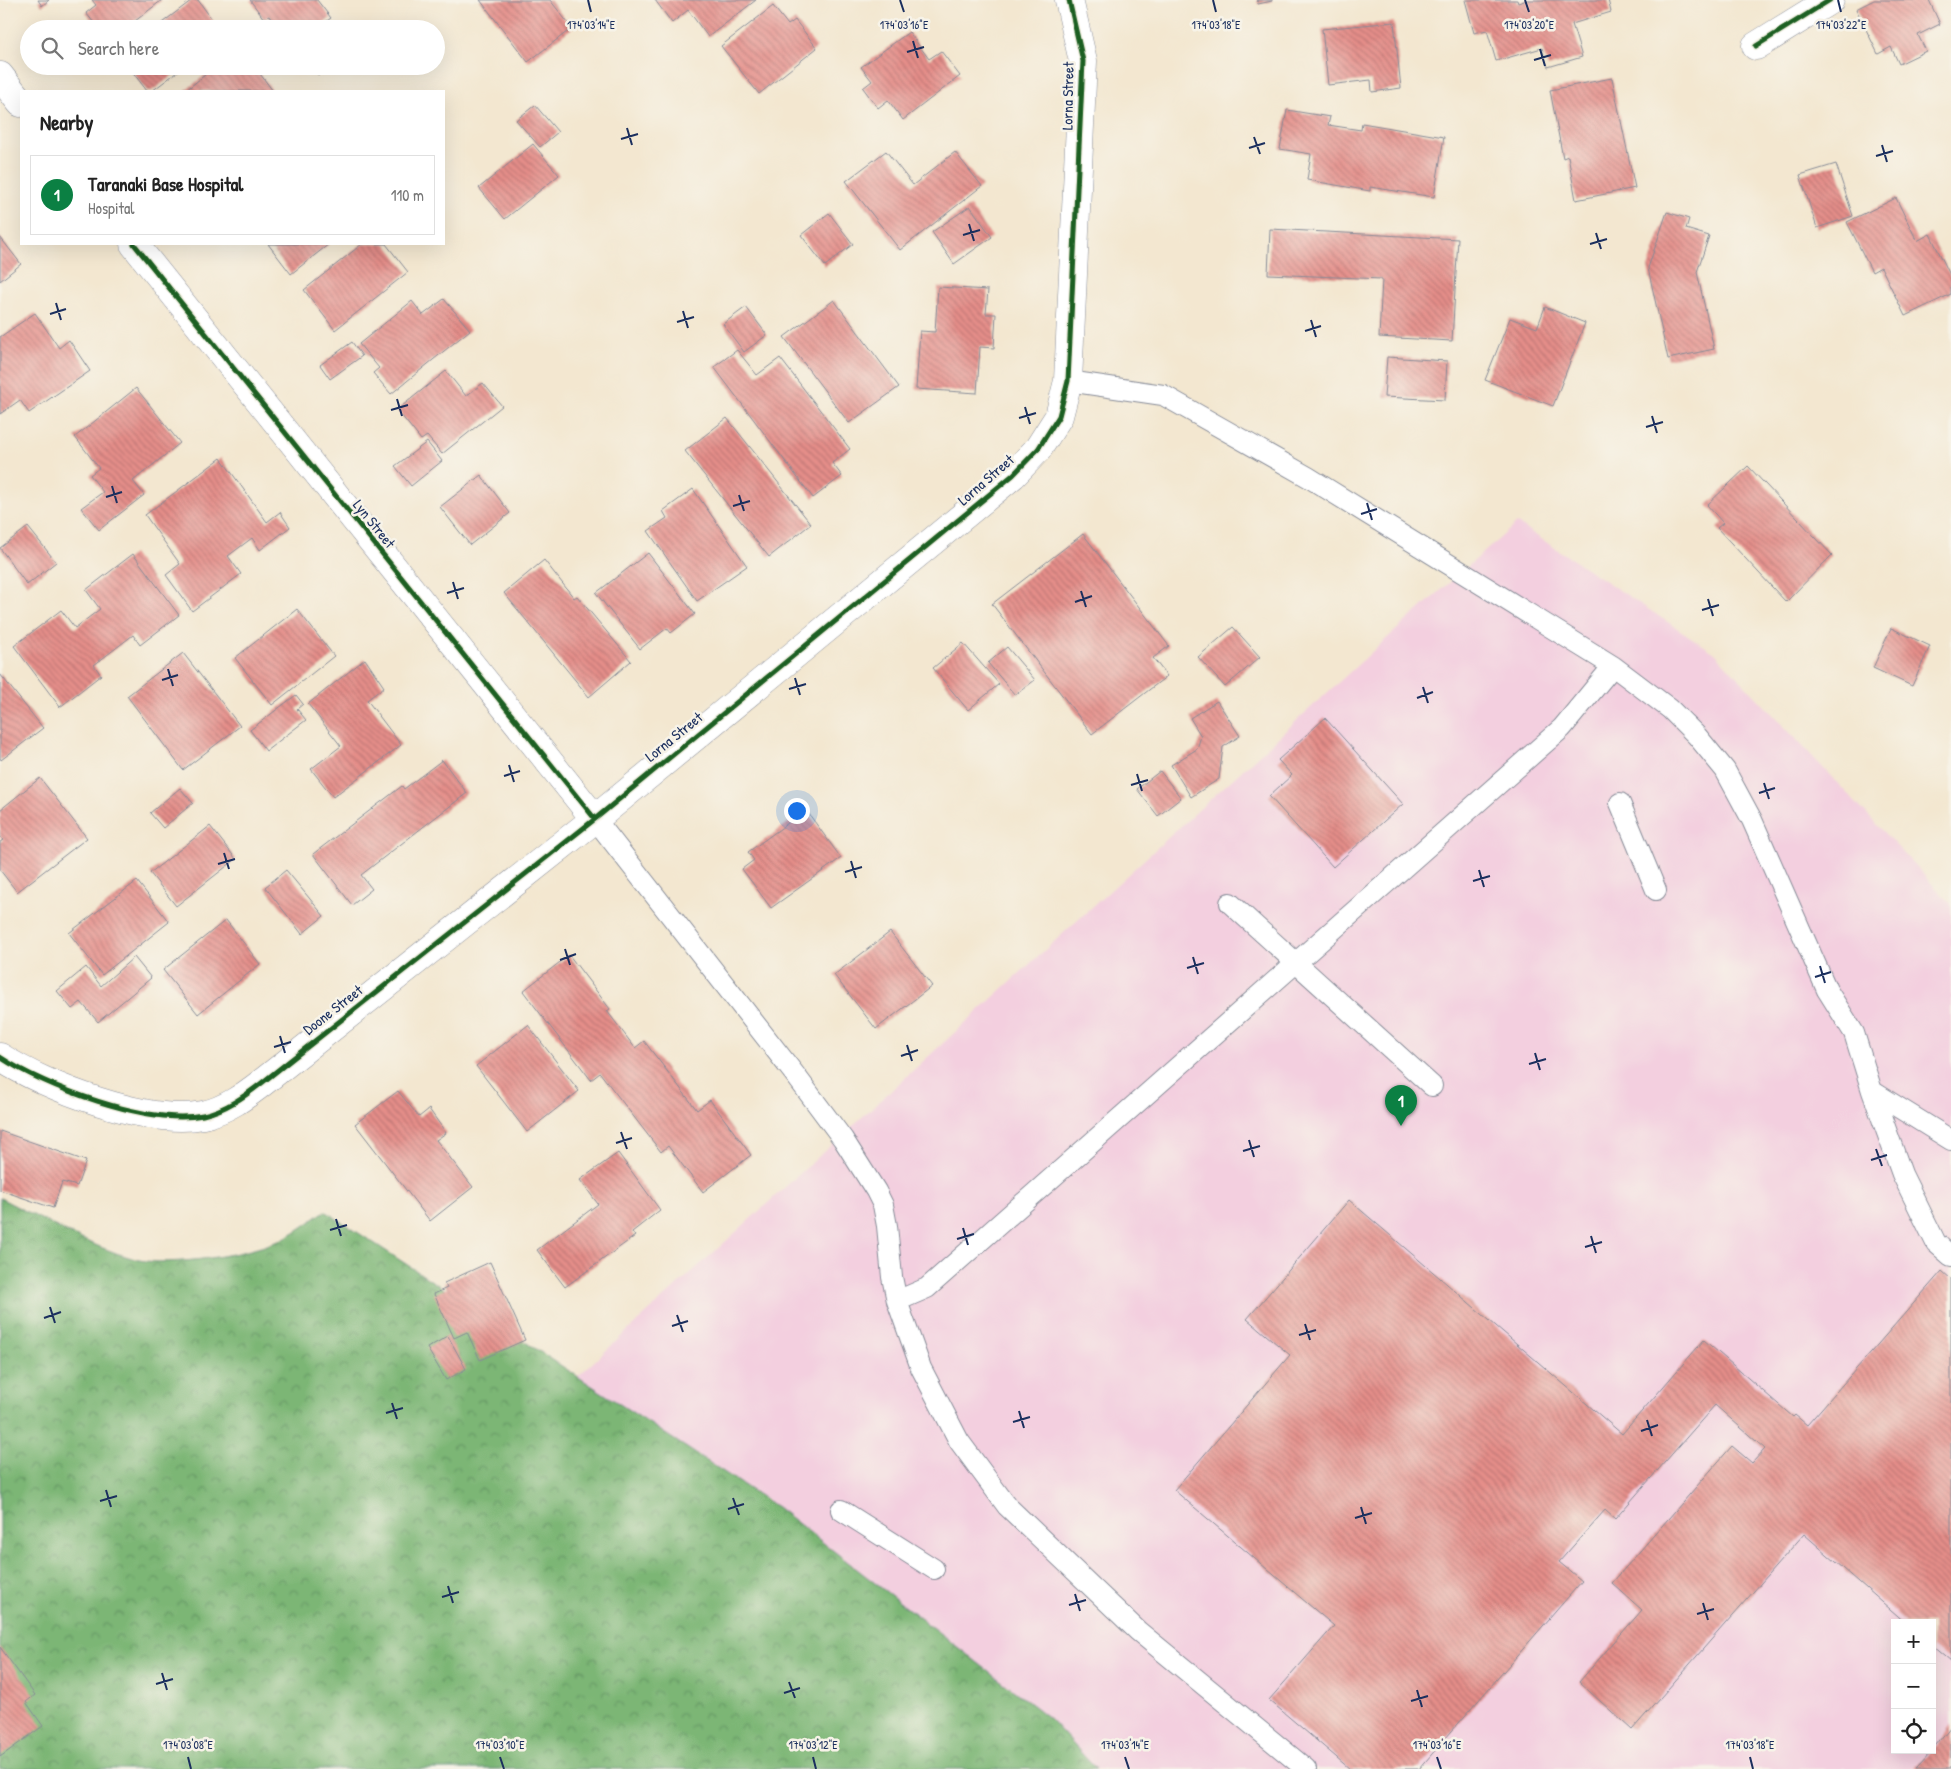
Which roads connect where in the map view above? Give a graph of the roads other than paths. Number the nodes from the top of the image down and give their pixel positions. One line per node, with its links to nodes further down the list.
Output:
1 (1069, 0): 7 (street, Lorna Street)
2 (1830, 0): 3 (street)
3 (1756, 46)
4 (0, 76): 5 (street)
5 (20, 102)
6 (135, 245): 10 (street, Lyn Street)
7 (1068, 381): 8 (lane); 10 (street, Lorna Street)
8 (1613, 666): 13 (lane); 16 (lane)
9 (1620, 803): 11 (lane)
10 (595, 819): 14 (street, Doone Street); 19 (lane)
11 (1656, 890)
12 (1230, 903): 13 (lane)
13 (1296, 962): 15 (lane); 19 (lane)
14 (0, 1057)
15 (1432, 1086)
16 (1872, 1091): 17 (lane); 18 (lane)
17 (1951, 1140)
18 (1951, 1256)
19 (897, 1301): 22 (lane)
20 (841, 1510): 21 (lane)
21 (934, 1569)
22 (1306, 1769)

